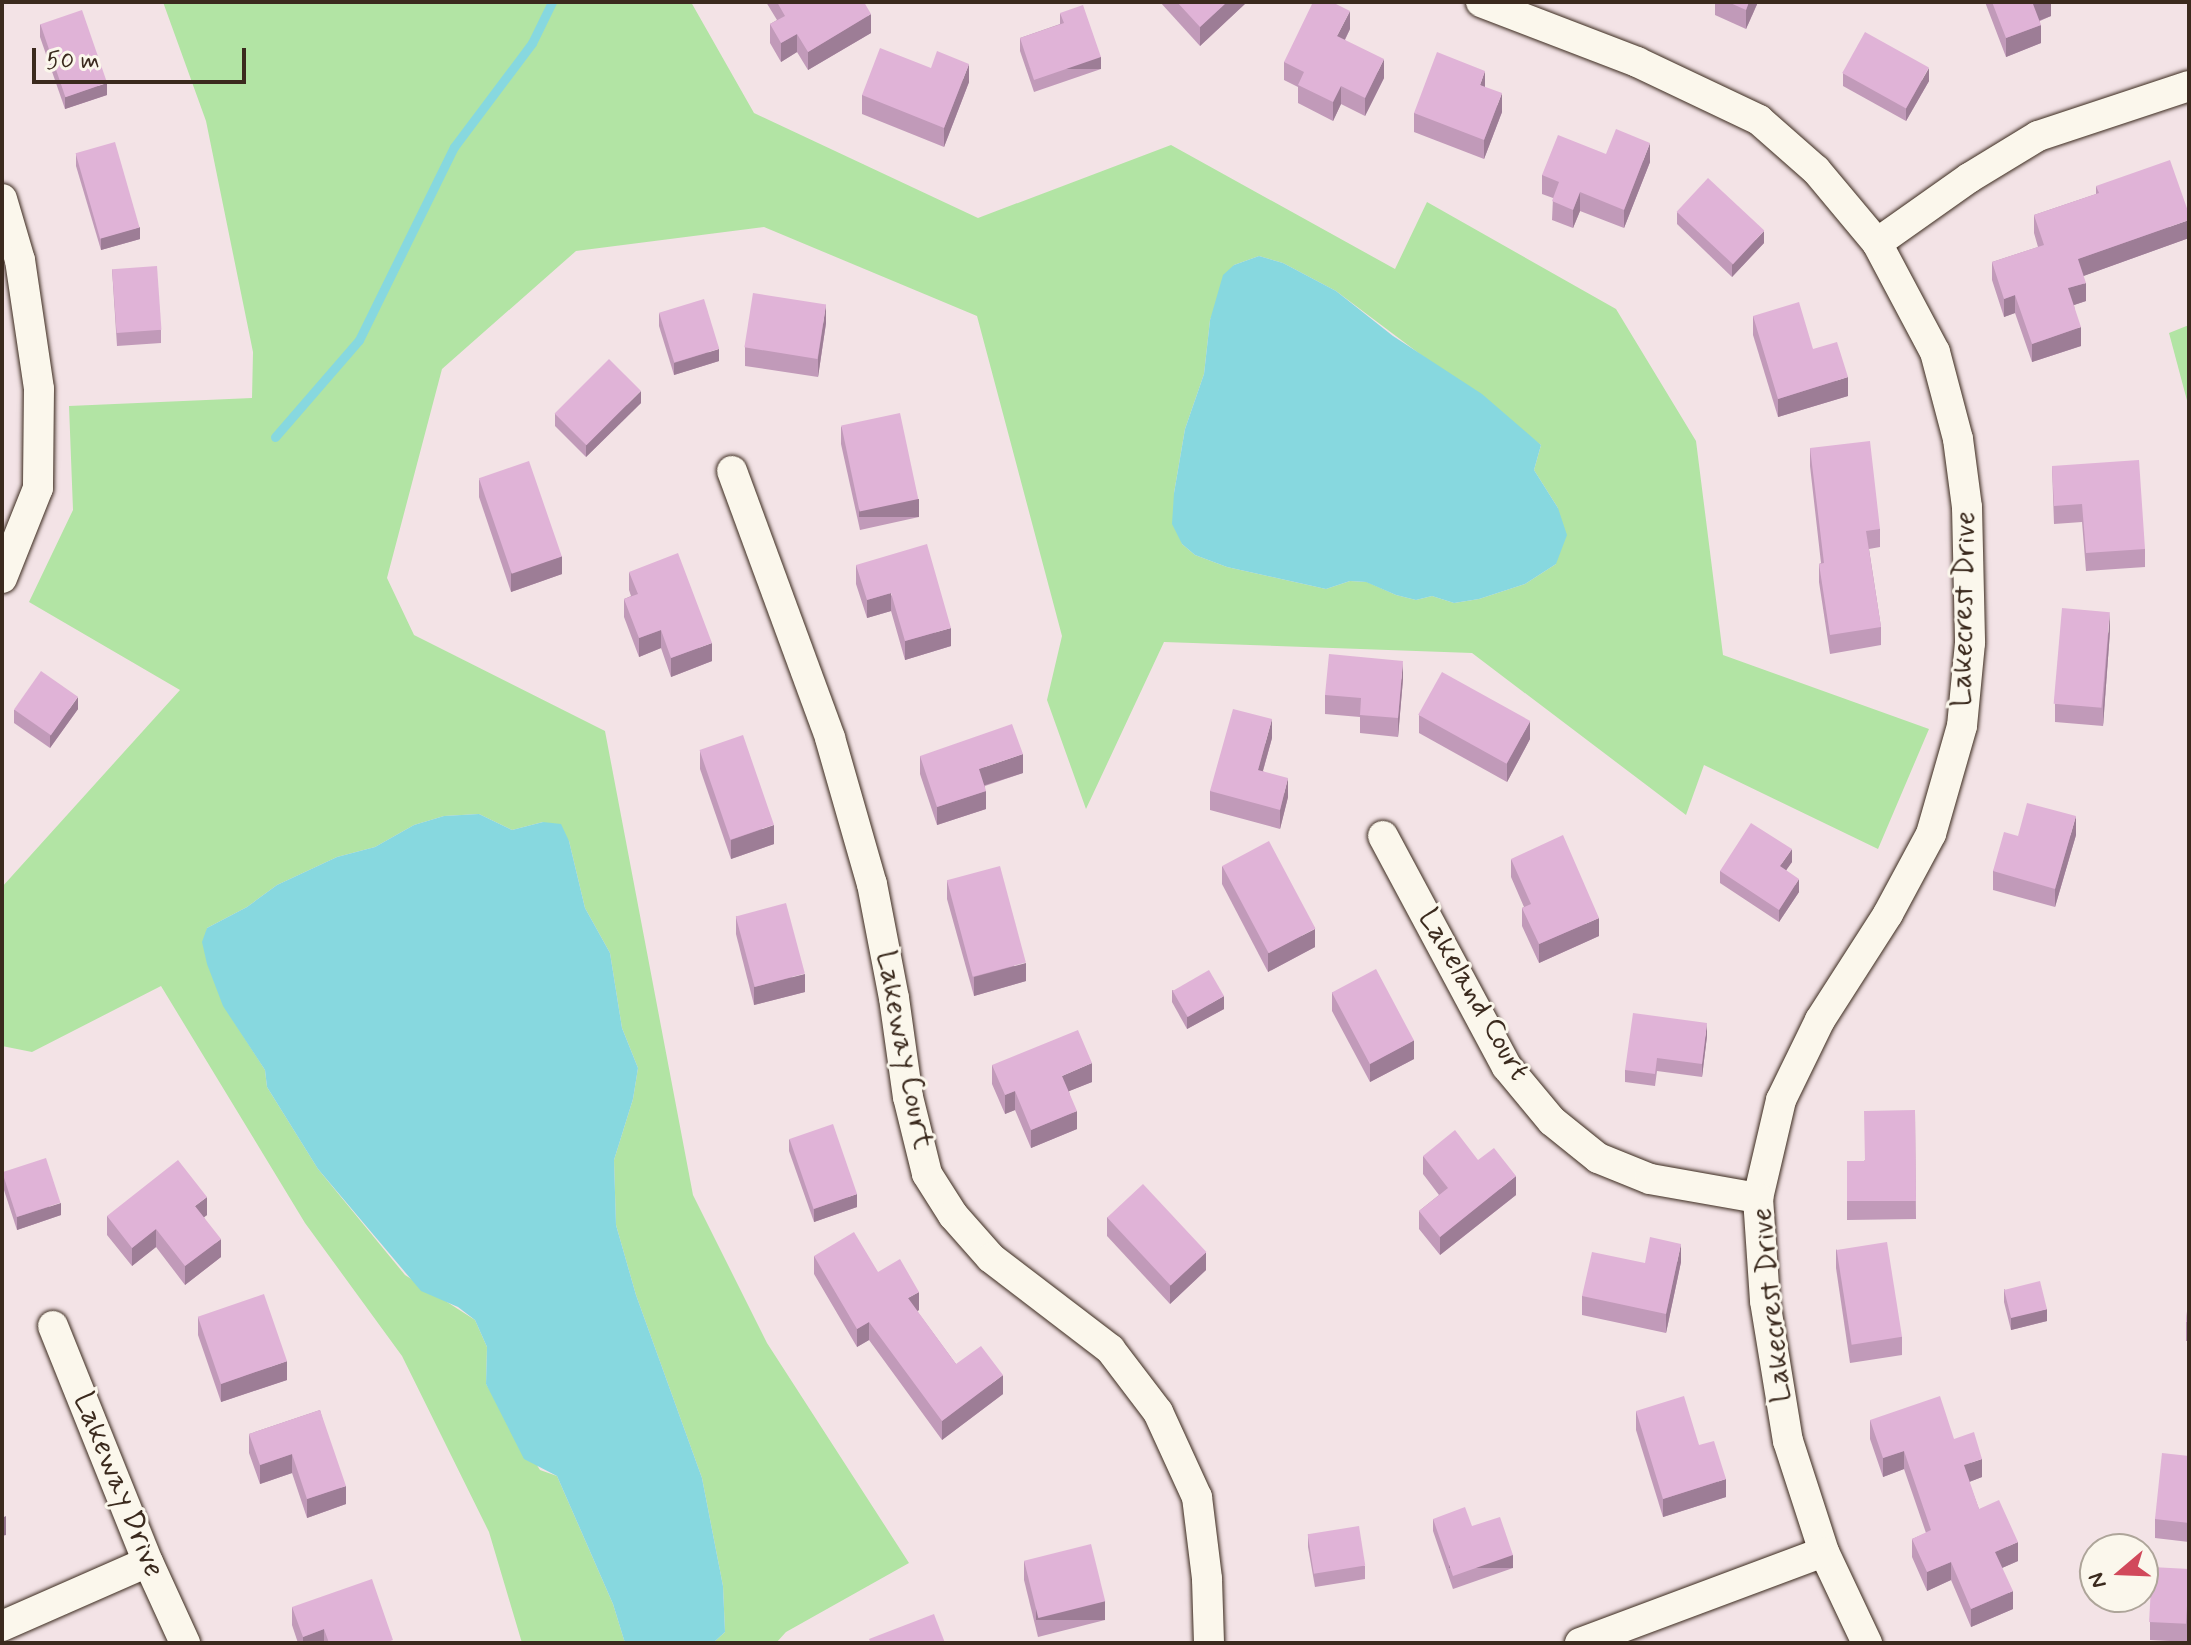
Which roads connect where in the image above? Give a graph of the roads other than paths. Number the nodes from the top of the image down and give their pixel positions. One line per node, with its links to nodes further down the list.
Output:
1 (1481, 2): 4 (street, Lakecrest Drive)
2 (2189, 86): 4 (street)
3 (2, 199): 6 (street)
4 (1877, 243): 8 (street, Lakecrest Drive)
5 (732, 471): 14 (street, Lakeway Court)
6 (2, 578)
7 (1383, 836): 8 (street, Lakeland Court)
8 (1758, 1198): 10 (street, Lakecrest Drive)
9 (53, 1326): 11 (street, Lakeway Drive)
10 (1824, 1552): 15 (street); 16 (street, Lakecrest Drive)
11 (148, 1562): 12 (street); 13 (street, Lakeway Drive)
12 (2, 1626)
13 (185, 1643)
14 (1209, 1643)
15 (1580, 1643)
16 (1867, 1643)

